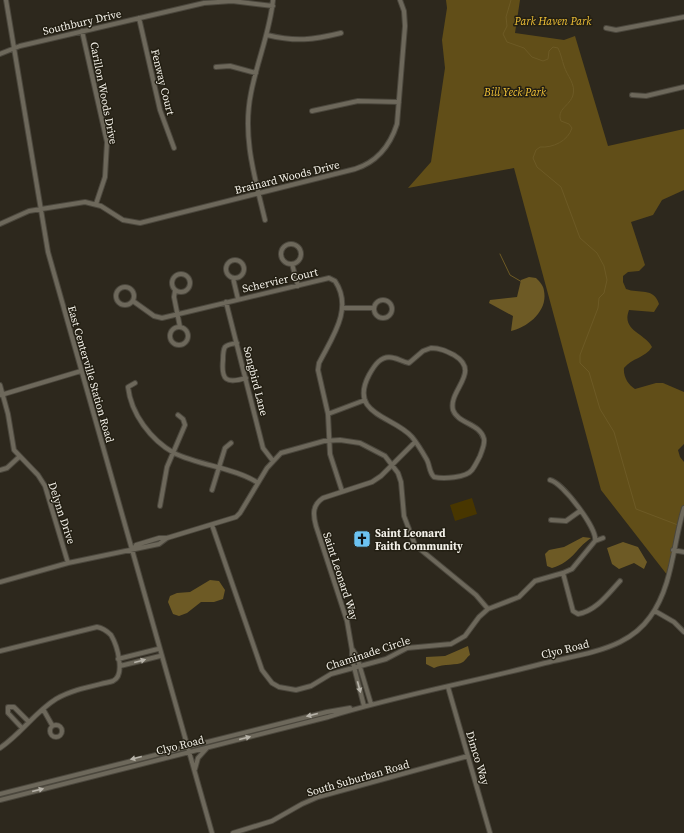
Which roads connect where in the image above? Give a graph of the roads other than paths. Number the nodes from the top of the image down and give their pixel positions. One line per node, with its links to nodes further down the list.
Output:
1 (6, 0): 11 (street, East Centerville Station Road)
2 (273, 0): 4 (street)
3 (400, 0): 17 (street, Brainard Woods Drive)
4 (273, 6): 6 (street, Southbury Drive); 10 (street)
5 (684, 17): 7 (street)
6 (139, 18): 8 (street, Southbury Drive); 19 (street, Fenway Court)
7 (606, 28)
8 (82, 31): 11 (street, Southbury Drive); 21 (street, Carillon Woods Drive)
9 (341, 33): 10 (street)
10 (267, 35): 14 (street)
11 (14, 48): 12 (street, Southbury Drive); 22 (street, East Centerville Station Road)
12 (0, 54)
13 (216, 67): 14 (street)
14 (256, 73): 20 (street)
15 (684, 87): 16 (street)
16 (632, 95)
17 (399, 102): 18 (street); 20 (street, Brainard Woods Drive)
18 (312, 111)
19 (174, 148)
20 (259, 193): 21 (street, Brainard Woods Drive); 23 (street)
21 (96, 204): 22 (street, Brainard Woods Drive)
22 (41, 209): 24 (street, Brainard Woods Drive); 37 (street, East Centerville Station Road)
23 (265, 220)
24 (0, 224)
25 (292, 264): 25 (street); 27 (street)
26 (233, 278): 26 (street); 29 (street)
27 (298, 286): 29 (street, Schervier Court); 32 (street, Schervier Court)
28 (175, 291): 28 (street); 34 (street)
29 (238, 299): 31 (street, Schervier Court)
30 (133, 301): 30 (street); 34 (street, Schervier Court)
31 (226, 302): 34 (street, Schervier Court); 36 (street, Songbird Lane)
32 (343, 308): 33 (street); 43 (street)
33 (374, 308): 33 (street)
34 (178, 314): 35 (street)
35 (180, 327): 35 (street)
36 (237, 343): 38 (street, Songbird Lane); 38 (street)
37 (81, 371): 41 (street); 67 (street, East Centerville Station Road)
38 (246, 378): 52 (street, Songbird Lane)
39 (135, 383): 45 (street)
40 (0, 385): 41 (street, Delynn Drive)
41 (1, 394): 51 (street, Delynn Drive)
42 (365, 400): 43 (street); 48 (street); 48 (street)
43 (328, 414): 47 (street)
44 (178, 415): 50 (street)
45 (143, 425): 46 (street); 50 (street)
46 (138, 428)
47 (330, 440): 52 (street); 53 (street); 59 (street)
48 (415, 442): 53 (street)
49 (230, 443): 54 (street)
50 (174, 453): 54 (street); 60 (street)
51 (19, 457): 55 (street); 70 (street, Delynn Drive)
52 (273, 461): 57 (street)
53 (392, 464): 59 (street); 74 (street)
54 (220, 468): 57 (street); 58 (street)
55 (0, 470)
56 (550, 480): 62 (street)
57 (258, 483): 64 (street)
58 (212, 490)
59 (342, 491): 78 (street, Saint Leonard Way)
60 (160, 506)
61 (684, 508): 68 (street, Clyo Road)
62 (580, 511): 63 (street); 66 (street)
63 (551, 520)
64 (212, 525): 67 (street); 84 (street, Chaminade Circle)
65 (603, 538): 66 (street)
66 (595, 541): 71 (street, Chaminade Circle)
67 (132, 549): 70 (street); 77 (street, East Centerville Station Road)
68 (673, 550): 69 (street); 75 (street, Clyo Road)
69 (684, 552)
70 (68, 563): 73 (street)
71 (563, 573): 72 (street); 74 (street, Chaminade Circle)
72 (620, 581)
73 (0, 582)
74 (488, 609): 83 (street, Chaminade Circle)
75 (654, 611): 76 (street); 85 (street, Clyo Road)
76 (684, 632)
77 (158, 649): 80 (street, East Centerville Station Road); 81 (street)
78 (352, 650): 83 (street, Saint Leonard Way); 84 (street, Saint Leonard Way)
79 (0, 651): 81 (street)
80 (160, 656): 82 (street, one-way to 80); 92 (street, East Centerville Station Road)
81 (118, 659): 82 (street)
82 (120, 666): 88 (street)
83 (360, 666): 84 (street, Chaminade Circle); 86 (street, Saint Leonard Way)
84 (354, 668): 87 (street, Saint Leonard Way, one-way to 87)
85 (448, 687): 86 (street, Clyo Road); 96 (street, Dimco Way)
86 (371, 704): 87 (street, Clyo Road)
87 (364, 706): 92 (street, Clyo Road, one-way to 92); 93 (street, Clyo Road, one-way to 87)
88 (43, 709): 89 (street); 90 (street)
89 (28, 722): 91 (street); 91 (street)
90 (52, 725)
91 (22, 728): 94 (street)
92 (187, 746): 95 (street, East Centerville Station Road); 98 (street, Clyo Road, one-way to 98)
93 (207, 747): 95 (street, Clyo Road); 97 (street)
94 (0, 748)
95 (189, 752): 97 (street, East Centerville Station Road); 99 (street, Clyo Road, one-way to 95)
96 (468, 756): 101 (street, South Suburban Road); 102 (street, Dimco Way)
97 (194, 772): 100 (street, East Centerville Station Road)
98 (0, 794)
99 (0, 800)
100 (212, 833)
101 (233, 833)
102 (490, 833)

